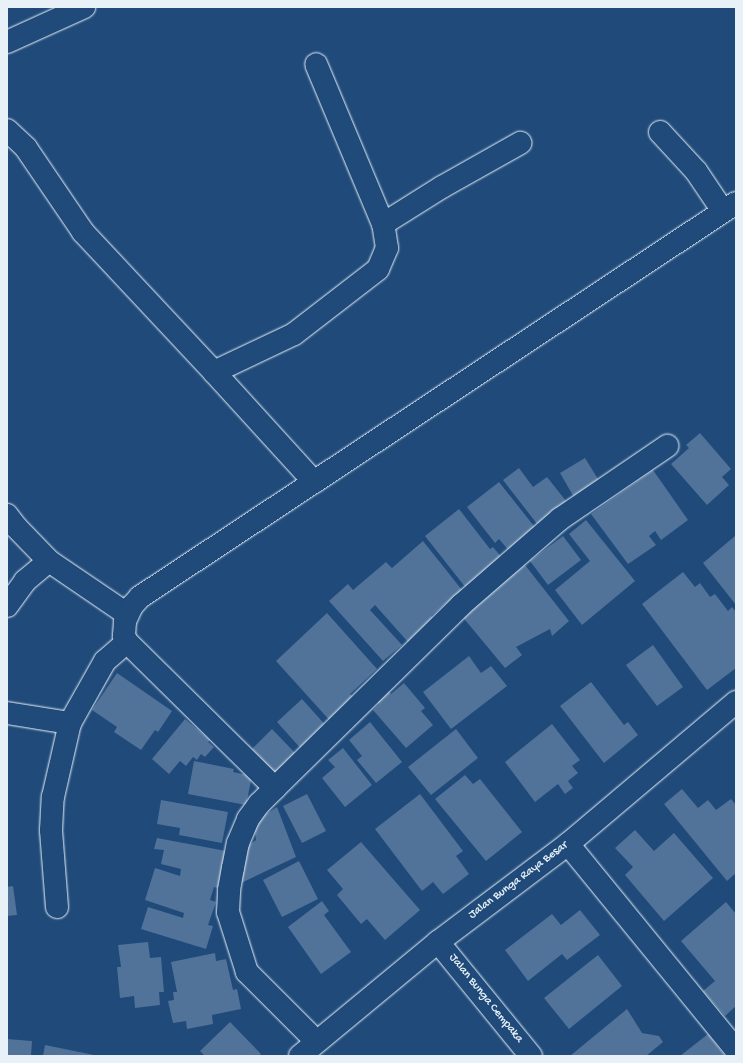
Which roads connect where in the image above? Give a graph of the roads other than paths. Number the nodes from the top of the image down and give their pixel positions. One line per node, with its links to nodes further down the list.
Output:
1 (84, 7): 2 (main road)
2 (7, 42)
3 (316, 64): 8 (main road)
4 (7, 130): 9 (main road)
5 (660, 132): 7 (main road)
6 (520, 143): 8 (main road)
7 (730, 207): 11 (main road)
8 (382, 224): 9 (main road)
9 (214, 372): 11 (main road)
10 (667, 446): 20 (main road)
11 (314, 482): 15 (main road)
12 (7, 515): 13 (main road)
13 (49, 561): 14 (main road); 15 (main road)
14 (7, 606)
15 (127, 614): 16 (main road)
16 (127, 642): 19 (main road); 20 (main road)
17 (736, 702): 21 (main road, Jalan Bunga Raya Besar)
18 (7, 712): 19 (main road)
19 (70, 723): 22 (main road)
20 (275, 788): 24 (main road)
21 (568, 844): 23 (main road, Jalan Bunga Raya Besar); 25 (main road)
22 (56, 907)
23 (438, 942): 24 (main road, Jalan Bunga Raya Besar); 27 (main road, Jalan Bunga Cempaka)
24 (316, 1041): 26 (main road, Jalan Bunga Raya Besar)
25 (736, 1050)
26 (300, 1056)
27 (531, 1056)

